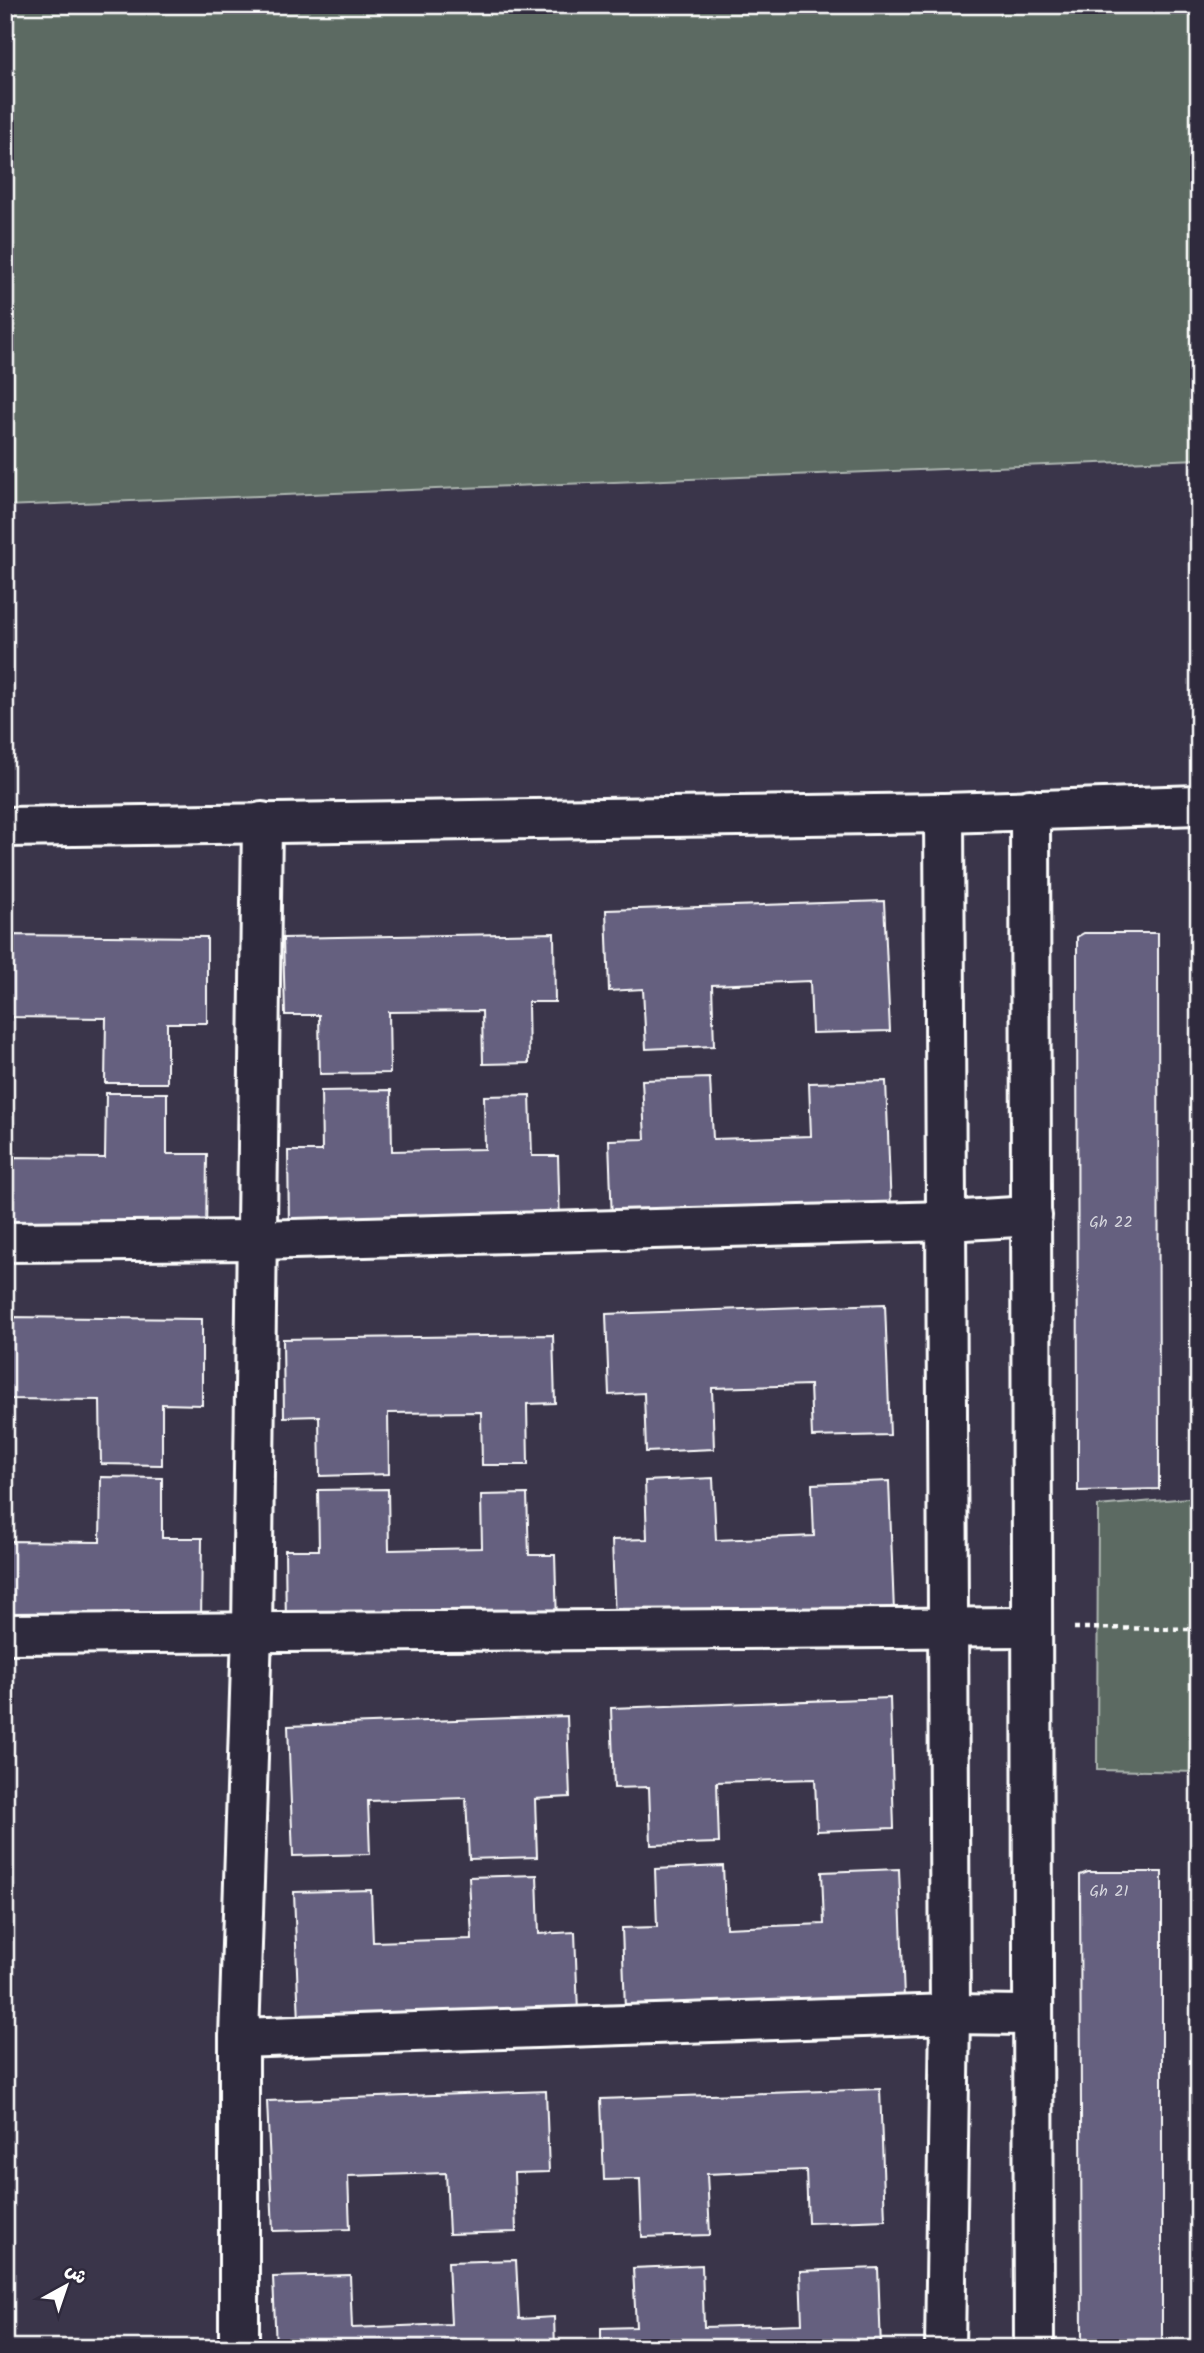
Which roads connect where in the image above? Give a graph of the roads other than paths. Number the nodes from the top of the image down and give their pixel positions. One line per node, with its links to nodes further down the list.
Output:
1 (1199, 805): 2 (street)
2 (1030, 809): 3 (street); 6 (street)
3 (944, 814): 4 (street); 7 (street)
4 (262, 822): 5 (street); 8 (street)
5 (5, 827)
6 (1032, 1216): 7 (street); 11 (street)
7 (947, 1221): 8 (street); 10 (street)
8 (257, 1240): 9 (street); 12 (street)
9 (5, 1242)
10 (947, 1626): 11 (street); 12 (street); 14 (street)
11 (1032, 1627): 15 (street)
12 (252, 1632): 13 (street); 16 (street)
13 (5, 1634)
14 (950, 2014): 15 (street); 16 (street); 18 (street)
15 (1033, 2015): 19 (street)
16 (239, 2038): 17 (street)
17 (239, 2348)
18 (945, 2348)
19 (1034, 2348)

